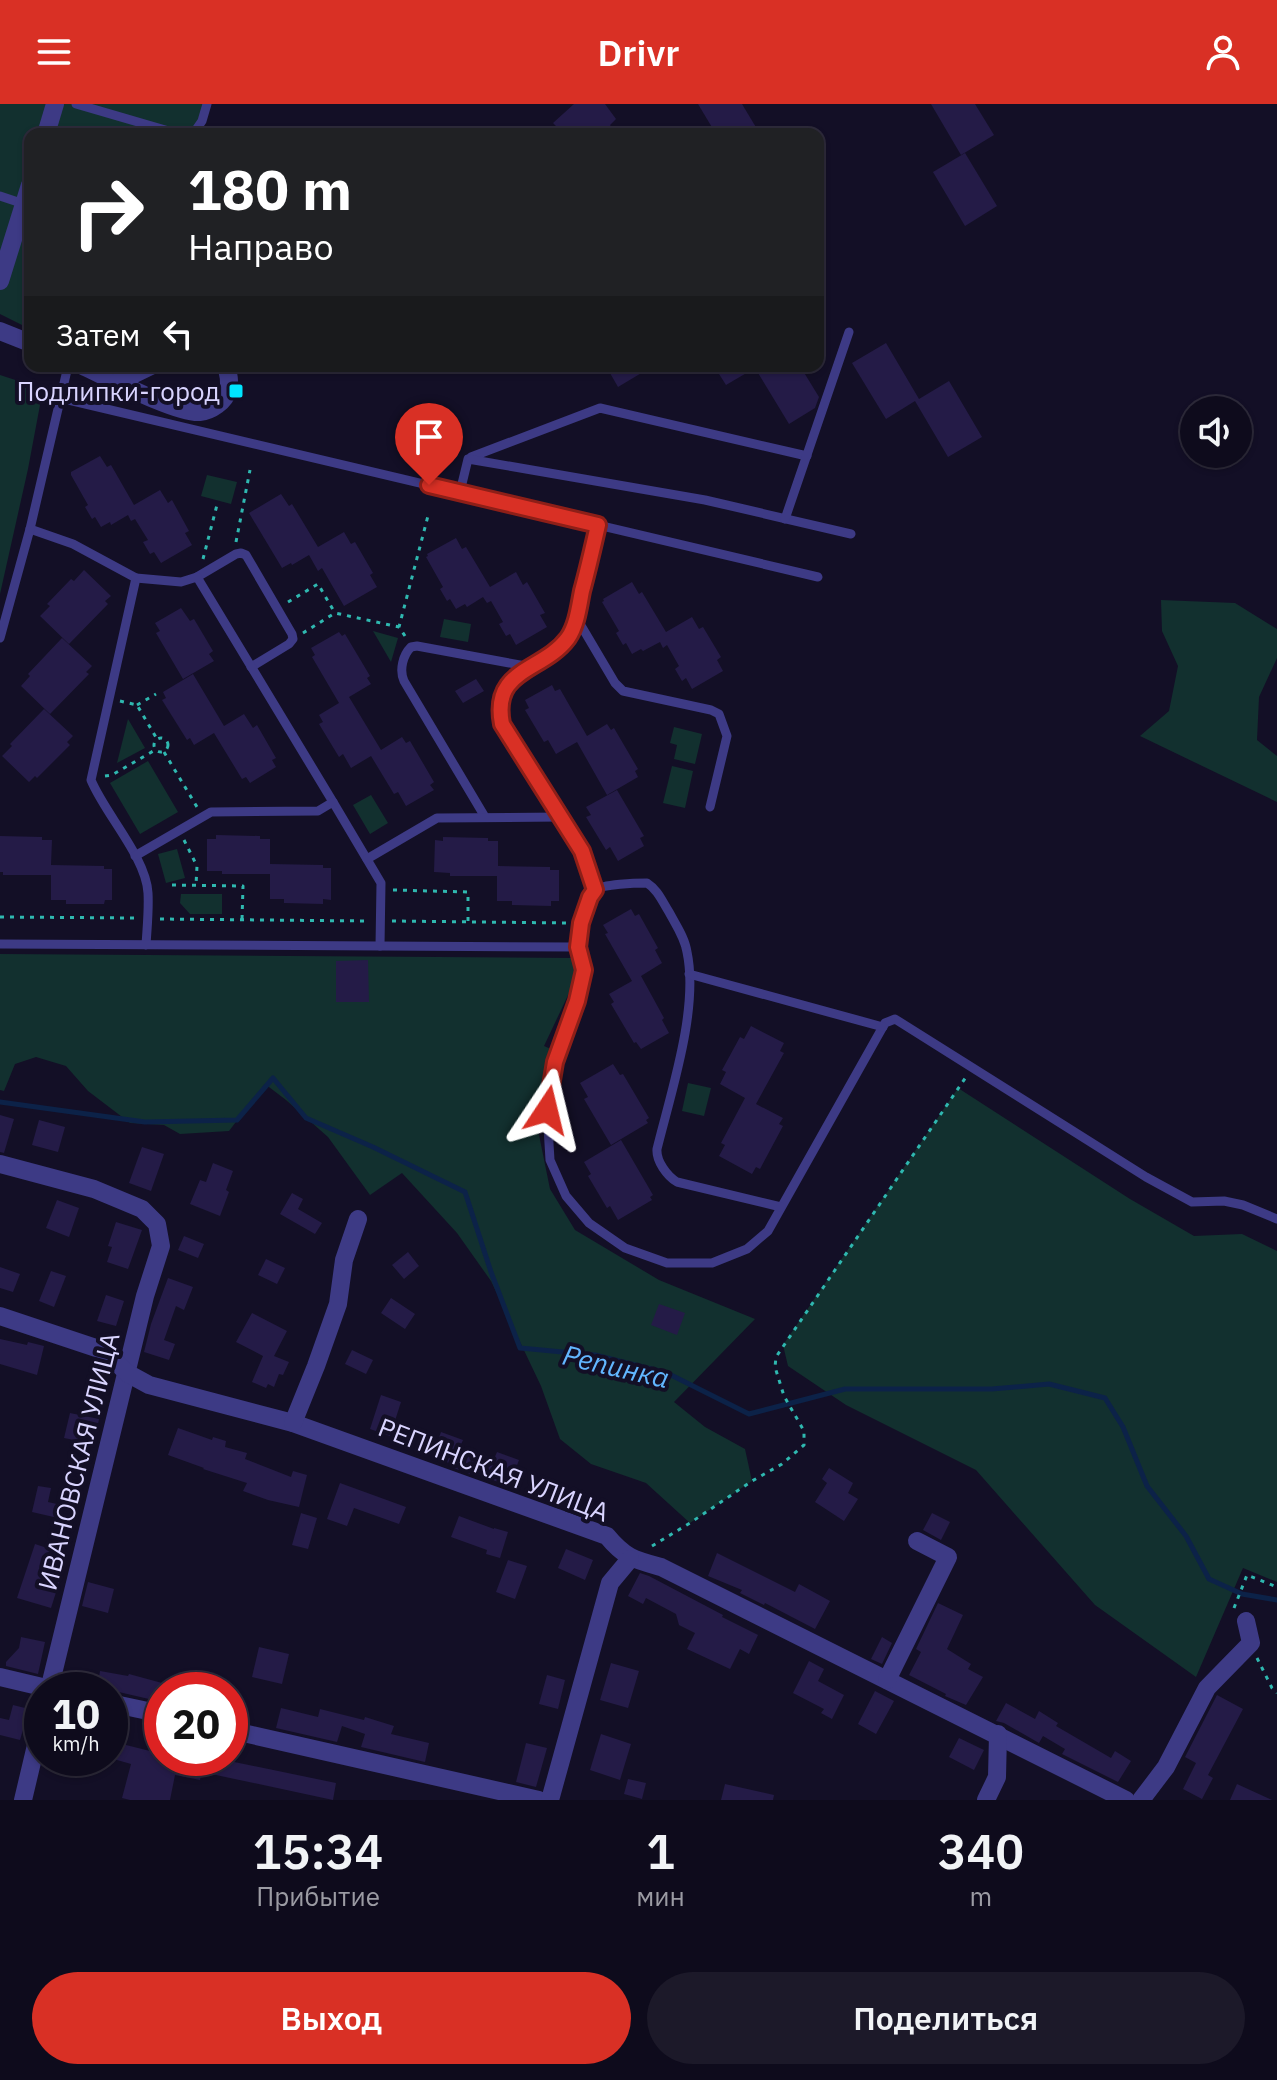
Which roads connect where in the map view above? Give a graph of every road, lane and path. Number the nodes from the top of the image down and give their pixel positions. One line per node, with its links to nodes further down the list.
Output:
1 (55, 104): 4 (street)
2 (76, 104): 5 (lane)
3 (207, 104): 6 (lane)
4 (48, 128)
5 (158, 128)
6 (197, 128)
7 (0, 196): 8 (lane)
8 (24, 204): 9 (street)
9 (0, 281)
10 (0, 331): 12 (street)
11 (849, 332): 19 (lane)
12 (24, 341)
13 (66, 372): 18 (lane)
14 (96, 372): 17 (street)
15 (139, 372): 17 (street)
16 (228, 372): 17 (street)
17 (118, 382)
18 (60, 398): 22 (lane); 27 (lane)
19 (807, 456): 20 (lane); 25 (lane)
20 (468, 459): 22 (lane); 25 (lane)
21 (250, 470): 29 (path)
22 (460, 492): 26 (lane)
23 (218, 501): 30 (path)
24 (429, 512): 37 (path)
25 (785, 519): 28 (lane)
26 (598, 525): 32 (lane); 36 (lane)
27 (30, 529): 33 (lane); 38 (lane)
28 (851, 534)
29 (241, 553): 31 (lane); 34 (lane)
30 (202, 562)
31 (197, 577): 33 (lane); 41 (lane)
32 (818, 577)
33 (136, 578): 44 (lane)
34 (277, 608): 35 (path); 39 (lane)
35 (335, 613): 37 (path); 39 (path)
36 (576, 617): 42 (lane); 51 (lane)
37 (399, 627): 40 (path)
38 (0, 638)
39 (293, 639): 41 (lane)
40 (411, 647): 42 (lane); 53 (lane)
41 (251, 667): 50 (lane)
42 (531, 667): 54 (lane)
43 (156, 694): 45 (path)
44 (108, 698): 45 (path); 49 (lane)
45 (137, 705): 46 (path)
46 (157, 739): 47 (path); 48 (path)
47 (155, 750): 48 (path); 49 (path)
48 (164, 752): 52 (path)
49 (91, 780): 56 (lane)
50 (333, 802): 52 (lane); 57 (lane)
51 (710, 807)
52 (202, 816): 55 (lane)
53 (485, 817): 54 (lane); 57 (lane)
54 (561, 817): 61 (lane)
55 (179, 830): 56 (lane); 59 (path)
56 (135, 856): 63 (lane)
57 (367, 859): 60 (lane)
58 (172, 885): 59 (path)
59 (196, 885): 64 (path)
60 (381, 890): 65 (lane); 66 (path)
61 (595, 890): 67 (lane); 72 (lane)
62 (0, 917): 63 (path)
63 (147, 919): 64 (path); 69 (lane)
64 (242, 920): 65 (path)
65 (381, 921): 66 (path); 70 (lane)
66 (468, 922): 67 (path)
67 (581, 923): 71 (lane)
68 (0, 944): 69 (lane)
69 (146, 945): 70 (lane)
70 (380, 946): 71 (lane)
71 (578, 947): 76 (lane)
72 (689, 974): 73 (lane); 76 (lane)
73 (883, 1027): 76 (lane); 78 (lane)
74 (958, 1088): 83 (path)
75 (0, 1164): 80 (street, ИВАНОВСКАЯ УЛИЦА)
76 (781, 1207)
77 (358, 1219): 81 (street)
78 (1277, 1219)
79 (0, 1316): 80 (street, РЕПИНСКАЯ УЛИЦА)
80 (127, 1373): 81 (street, РЕПИНСКАЯ УЛИЦА); 88 (street, ИВАНОВСКАЯ УЛИЦА)
81 (293, 1423): 83 (street, РЕПИНСКАЯ УЛИЦА)
82 (917, 1541): 90 (street)
83 (630, 1559): 90 (street, РЕПИНСКАЯ УЛИЦА); 98 (street)
84 (1277, 1587): 85 (path)
85 (1237, 1599)
86 (1246, 1621): 87 (street)
87 (1251, 1643): 92 (path); 101 (street)
88 (55, 1672)
89 (0, 1677): 91 (street)
90 (887, 1680): 94 (street, РЕПИНСКАЯ УЛИЦА)
91 (24, 1683)
92 (1277, 1693)
93 (248, 1734): 97 (street)
94 (998, 1734): 99 (street); 100 (street, РЕПИНСКАЯ УЛИЦА)
95 (29, 1776): 96 (street)
96 (23, 1800)
97 (539, 1800)
98 (550, 1800)
99 (986, 1800)
100 (1126, 1800)
101 (1141, 1800)

